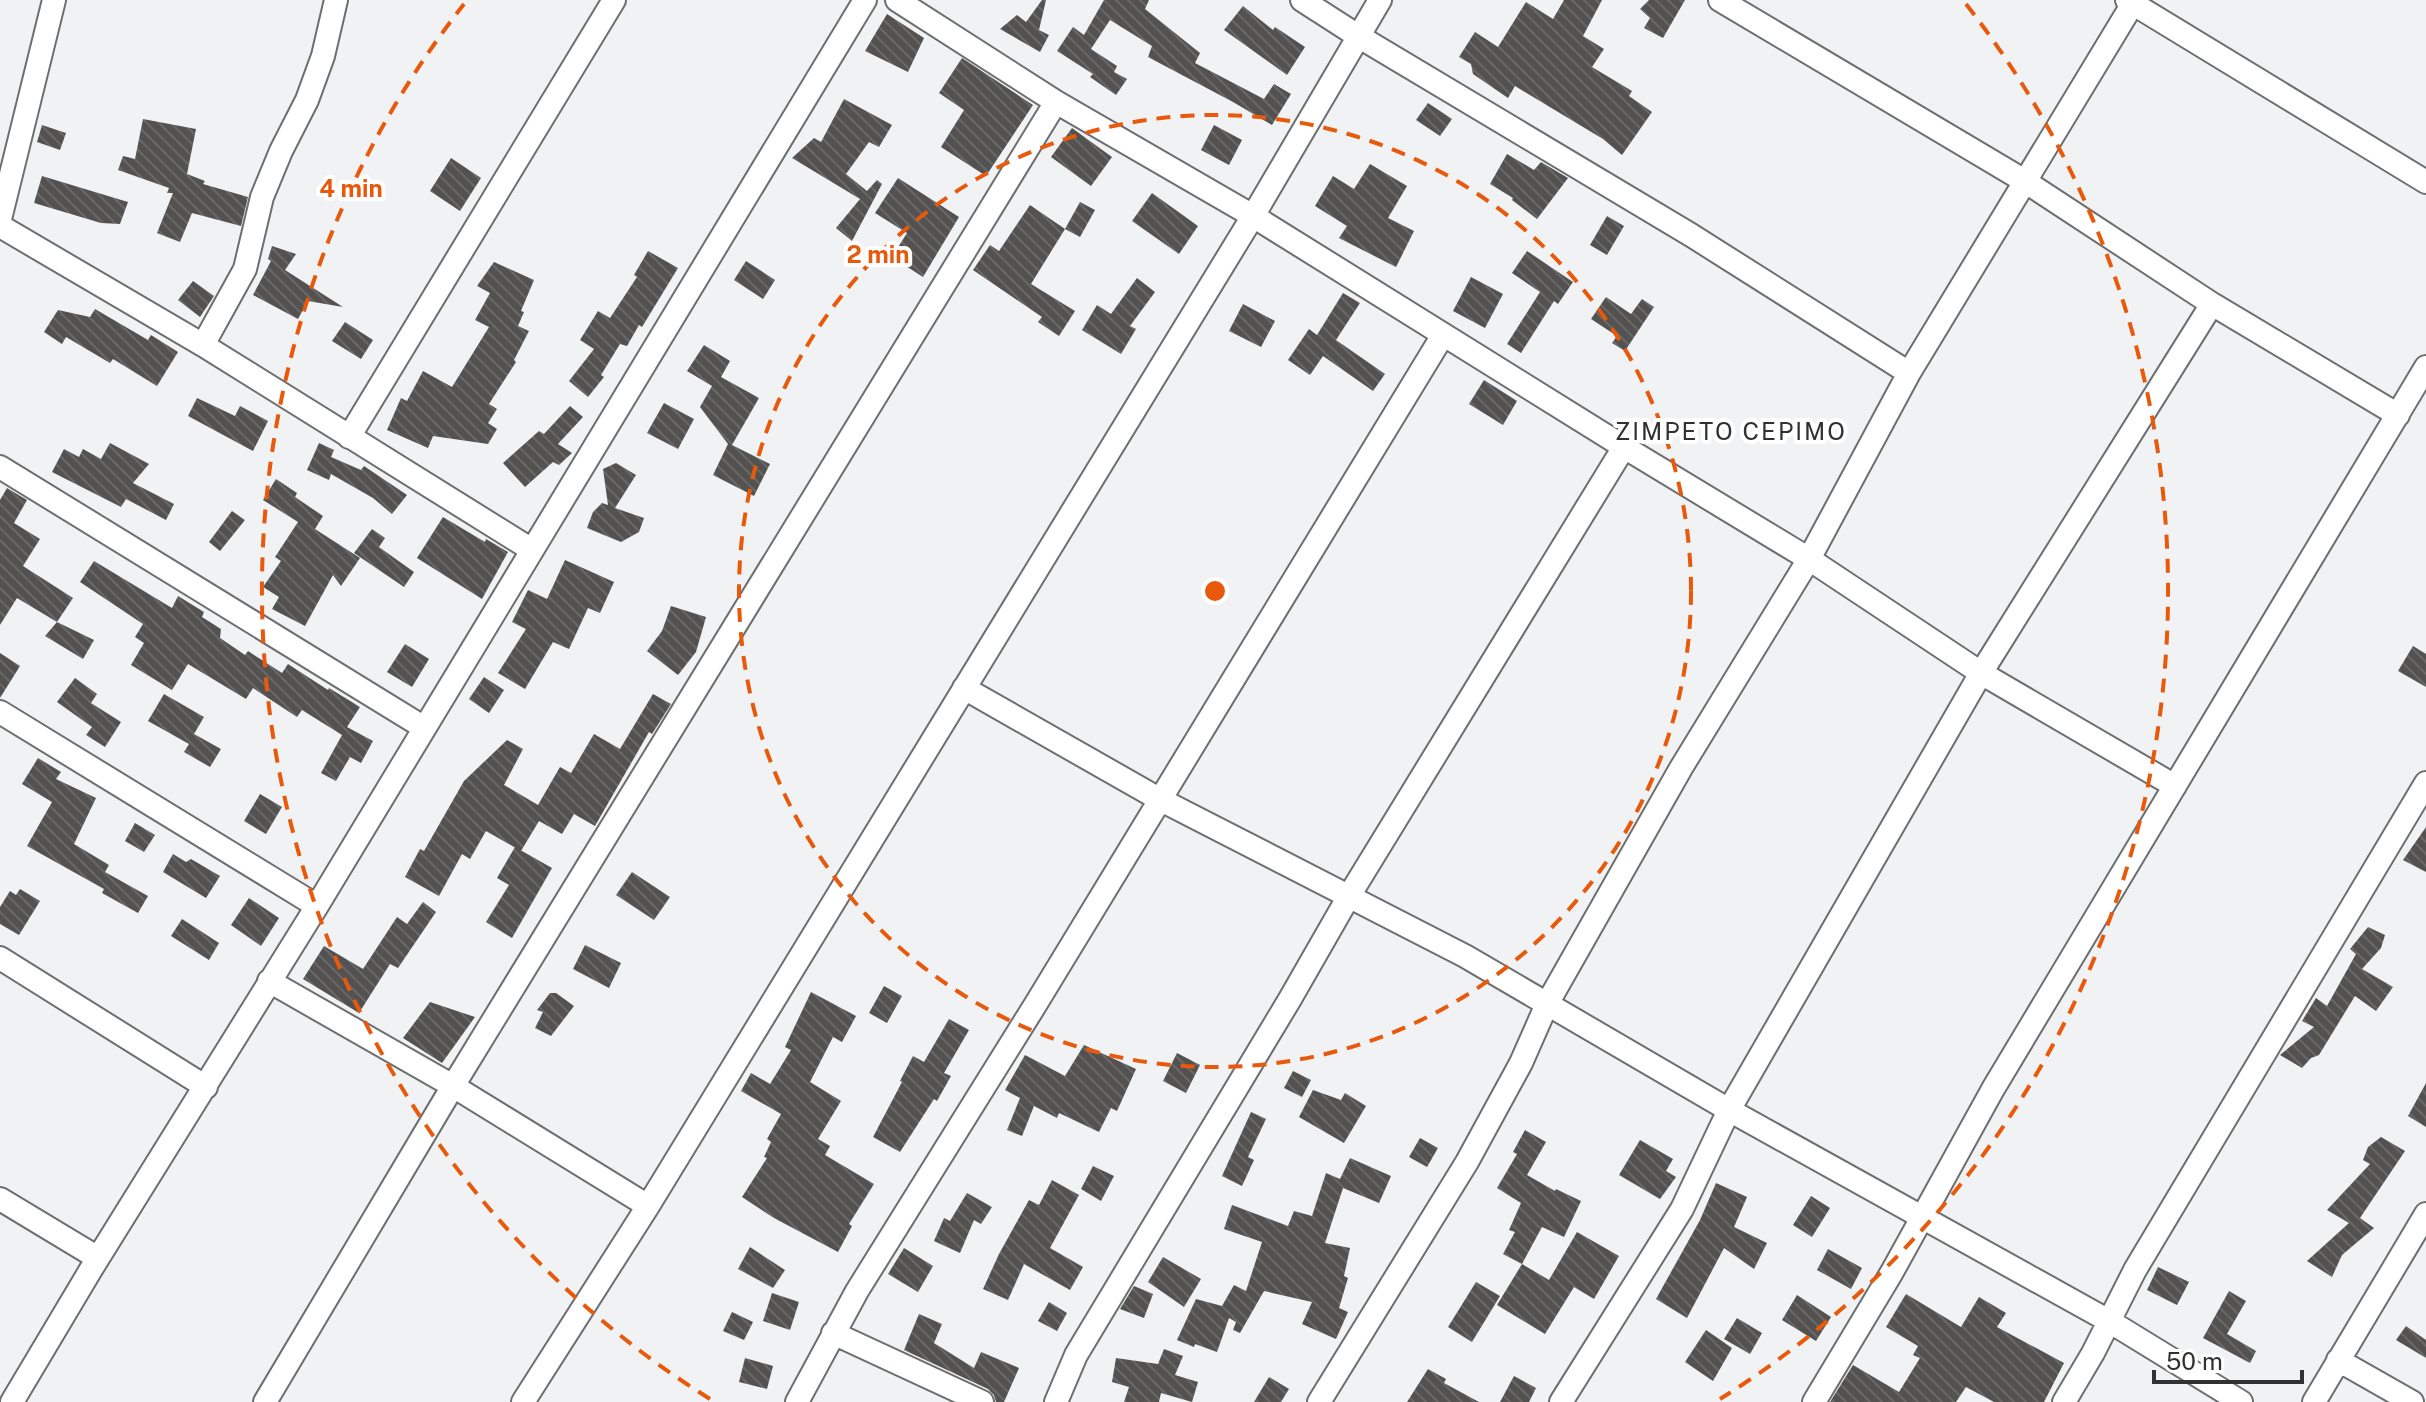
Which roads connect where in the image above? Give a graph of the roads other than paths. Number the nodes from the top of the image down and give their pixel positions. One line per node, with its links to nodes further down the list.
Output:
1 (54, 0): 15 (street)
2 (336, 0): 19 (street)
3 (614, 0): 23 (street)
4 (865, 0): 26 (street)
5 (897, 0): 11 (street)
6 (1302, 0): 10 (street)
7 (1380, 0): 10 (street)
8 (1720, 0): 12 (street)
9 (2132, 1): 12 (street); 13 (street)
10 (1358, 36): 14 (street); 21 (street)
11 (1056, 102): 14 (street); 40 (street)
12 (2023, 180): 17 (street); 21 (street)
13 (2426, 182)
14 (1253, 216): 18 (street); 29 (street)
15 (0, 219)
16 (0, 226): 19 (street)
17 (2212, 304): 22 (street); 28 (street)
18 (1443, 335): 24 (street); 34 (street)
19 (203, 345): 23 (street)
20 (2426, 367): 22 (street)
21 (1909, 373): 27 (street)
22 (2398, 415): 33 (street)
23 (349, 437): 26 (street)
24 (1624, 447): 27 (street); 35 (street)
25 (0, 467): 31 (street)
26 (532, 550): 31 (street)
27 (1809, 559): 28 (street); 39 (street)
28 (1981, 673): 33 (street); 42 (street)
29 (964, 688): 34 (street); 44 (street)
30 (0, 712): 36 (street)
31 (423, 727): 36 (street)
32 (2426, 783): 48 (street)
33 (2175, 786): 46 (street)
34 (1159, 799): 35 (street); 49 (street)
35 (1349, 896): 39 (street); 56 (street)
36 (317, 906): 38 (street)
37 (0, 958): 41 (street)
38 (269, 981): 40 (street); 41 (street)
39 (1547, 1004): 42 (street); 57 (street)
40 (453, 1086): 44 (street); 52 (street)
41 (206, 1087): 47 (street)
42 (1729, 1110): 46 (street); 58 (street)
43 (0, 1199): 47 (street)
44 (648, 1206): 53 (street)
45 (2426, 1214): 50 (street)
46 (1921, 1216): 48 (street); 59 (street)
47 (98, 1258): 51 (street)
48 (2109, 1321): 60 (street); 61 (street)
49 (833, 1333): 54 (street); 55 (street)
50 (2338, 1360): 62 (street); 63 (street)
51 (12, 1402)
52 (265, 1402)
53 (523, 1402)
54 (797, 1402)
55 (982, 1402)
56 (1056, 1402)
57 (1319, 1402)
58 (1561, 1402)
59 (1814, 1402)
60 (2064, 1402)
61 (2241, 1402)
62 (2314, 1402)
63 (2412, 1402)

